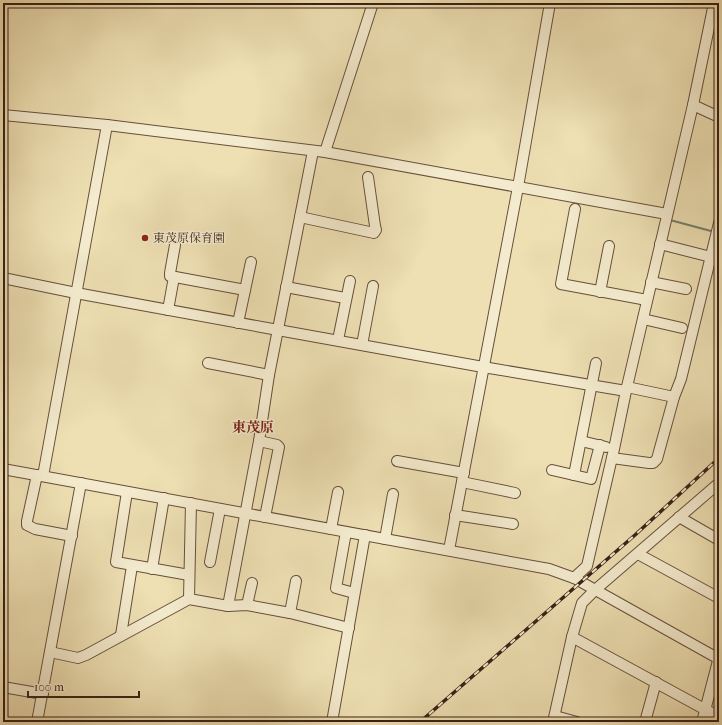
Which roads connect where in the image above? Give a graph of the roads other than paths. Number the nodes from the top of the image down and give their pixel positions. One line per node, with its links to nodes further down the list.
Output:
1 (373, 3): 9 (street)
2 (550, 3): 11 (street)
3 (714, 3): 4 (street)
4 (693, 105): 6 (street); 13 (street)
5 (3, 115): 7 (street)
6 (719, 117)
7 (107, 126): 8 (street); 30 (street)
8 (313, 151): 9 (street); 14 (street)
9 (325, 152): 11 (street)
10 (368, 177): 14 (street)
11 (518, 187): 13 (street); 42 (street)
12 (576, 209): 29 (street)
13 (667, 214): 16 (street)
14 (300, 217): 26 (street)
15 (719, 223): 19 (street)
16 (660, 244): 19 (street); 24 (street)
17 (175, 245): 21 (street)
18 (609, 246): 29 (street)
19 (711, 257): 46 (street)
20 (251, 262): 28 (street)
21 (174, 277): 28 (street); 33 (street)
22 (3, 278): 30 (street)
23 (350, 280): 31 (street)
24 (651, 282): 27 (street); 32 (street)
25 (373, 286): 39 (street)
26 (286, 287): 31 (street); 37 (street)
27 (686, 289)
28 (245, 290): 35 (street)
29 (600, 292): 32 (street)
30 (76, 293): 33 (street); 55 (street)
31 (345, 298): 38 (street)
32 (647, 300): 34 (street)
33 (168, 310): 35 (street)
34 (643, 319): 36 (street); 45 (street)
35 (238, 323): 37 (street)
36 (682, 328)
37 (278, 330): 38 (street); 43 (street)
38 (338, 340): 39 (street)
39 (362, 346): 42 (street)
40 (208, 363): 43 (street)
41 (596, 363): 44 (street)
42 (483, 367): 44 (street); 56 (street)
43 (269, 376): 47 (street)
44 (592, 386): 45 (street); 48 (street)
45 (626, 389): 46 (street); 50 (street)
46 (674, 397): 50 (street)
47 (259, 441): 66 (street); 68 (street)
48 (581, 441): 49 (street); 54 (street)
49 (600, 446): 50 (street); 54 (street)
50 (613, 453): 83 (street)
51 (398, 461): 56 (street)
52 (3, 469): 55 (street)
53 (552, 470): 54 (street)
54 (574, 475)
55 (40, 476): 57 (street); 74 (street)
56 (463, 477): 61 (street); 67 (street)
57 (81, 483): 59 (street); 74 (street)
58 (719, 483): 69 (street)
59 (127, 492): 63 (street); 80 (street)
60 (338, 492): 71 (street)
61 (514, 493)
62 (393, 494): 75 (street)
63 (164, 498): 64 (street); 81 (street)
64 (191, 503): 65 (street); 82 (street)
65 (220, 509): 66 (street); 79 (street)
66 (244, 513): 68 (street); 91 (street)
67 (455, 515): 70 (street); 77 (street)
68 (265, 517): 71 (street)
69 (679, 517): 76 (street); 78 (street)
70 (513, 524)
71 (331, 529): 72 (street)
72 (346, 532): 73 (street); 87 (street)
73 (365, 535): 75 (street); 87 (street)
74 (72, 536): 96 (street)
75 (385, 539): 77 (street)
76 (719, 540)
77 (449, 550): 83 (street)
78 (638, 554): 86 (street); 88 (street)
79 (210, 562)
80 (132, 566): 81 (street); 94 (street)
81 (152, 569): 82 (street)
82 (189, 575): 89 (street)
83 (574, 578): 86 (street)
84 (296, 581): 92 (street)
85 (252, 583): 90 (street)
86 (595, 590): 95 (street); 97 (street)
87 (354, 592): 93 (street)
88 (719, 598)
89 (189, 599): 91 (street); 94 (street)
90 (248, 605): 91 (street); 92 (street)
91 (228, 606)
92 (290, 613): 93 (street)
93 (349, 628): 105 (street)
94 (121, 635): 96 (street)
95 (572, 637): 98 (street); 103 (street)
96 (50, 652): 100 (street)
97 (719, 658): 101 (street)
98 (656, 682): 101 (street); 107 (street)
99 (3, 687): 100 (street)
100 (42, 694): 104 (street)
101 (705, 710): 102 (street); 108 (street)
102 (719, 717)
103 (554, 719): 106 (street)
104 (37, 722)
105 (332, 722)
106 (577, 722)
107 (645, 722)
108 (702, 722)

